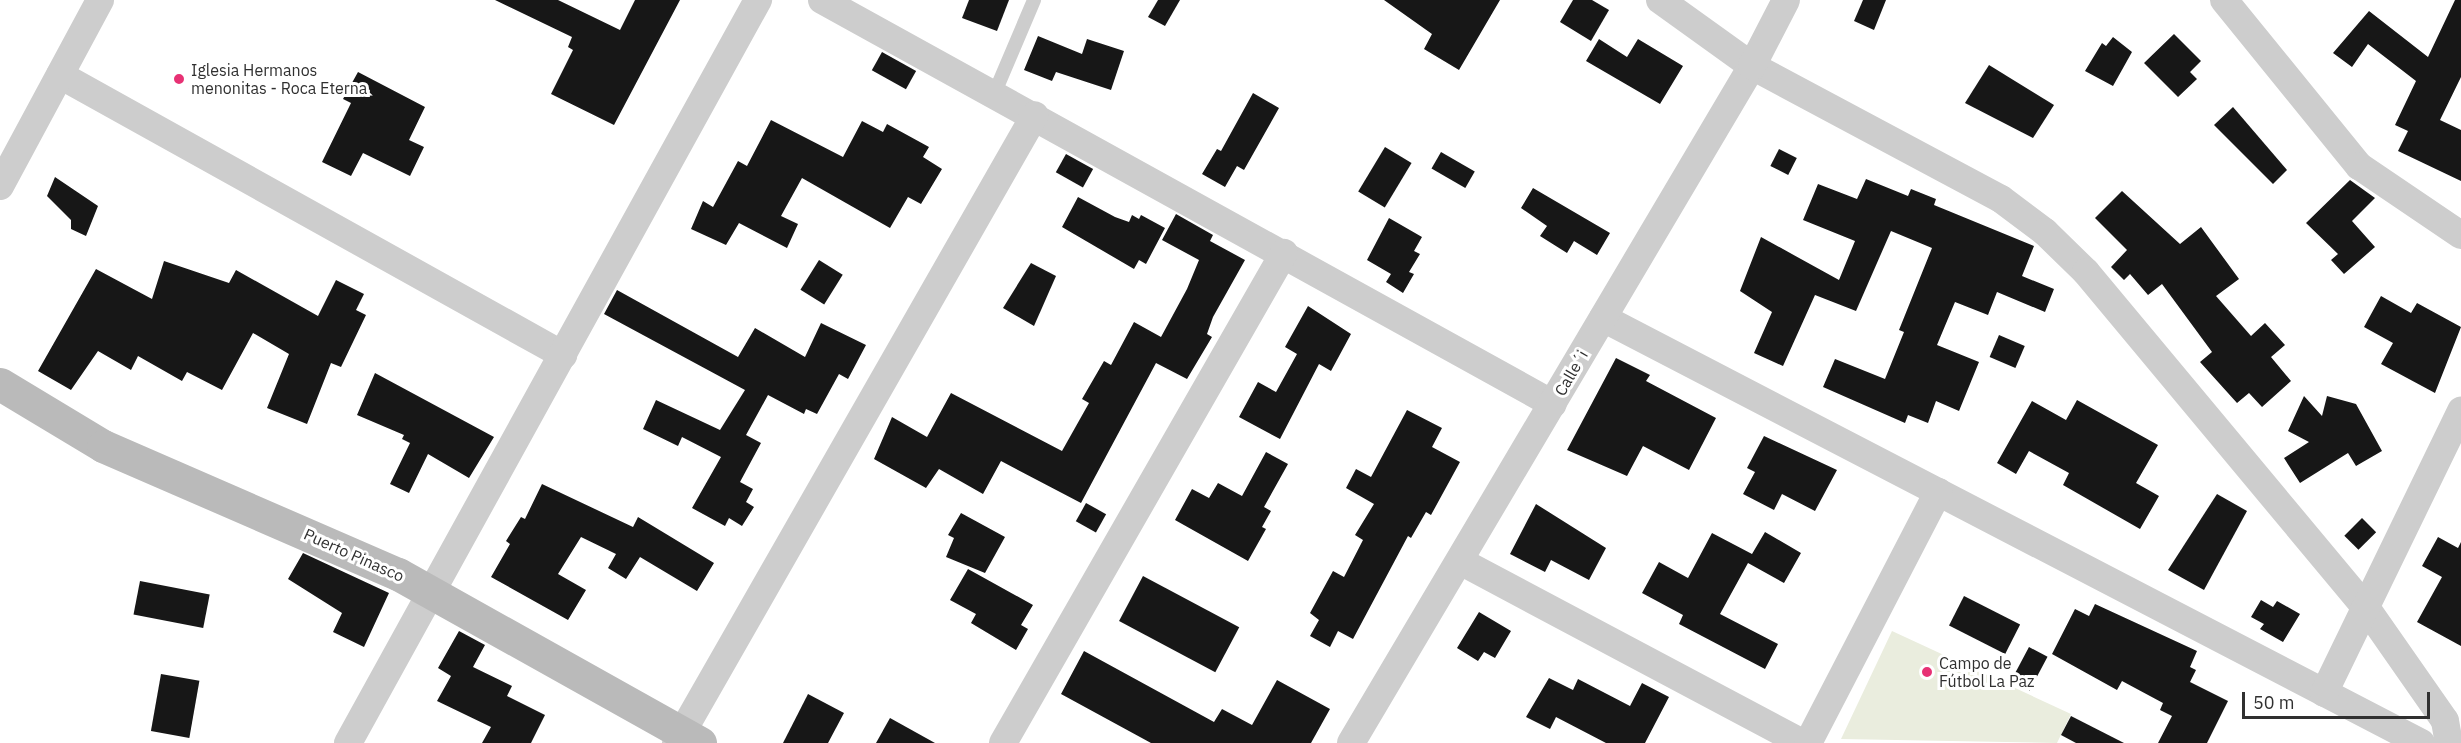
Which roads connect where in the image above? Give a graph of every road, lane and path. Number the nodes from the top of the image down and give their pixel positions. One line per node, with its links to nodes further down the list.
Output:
1 (100, 0): 9 (street)
2 (758, 0): 16 (street)
3 (822, 0): 10 (street)
4 (1034, 0): 10 (lane)
5 (1660, 0): 8 (street)
6 (1786, 0): 8 (street, Calle´i)
7 (2224, 0): 13 (street)
8 (1752, 66): 15 (street, Calle´i); 23 (street)
9 (60, 75): 12 (street); 16 (street)
10 (995, 92): 11 (street)
11 (1035, 115): 14 (street); 25 (street)
12 (0, 186)
13 (2461, 235)
14 (1284, 253): 18 (street); 27 (street)
15 (1603, 318): 18 (street, Calle´i); 20 (street)
16 (563, 355): 22 (street)
17 (0, 384): 22 (street, Puerto Pinasco)
18 (1553, 404): 21 (street, Calle´i)
19 (2461, 411): 23 (street)
20 (1938, 492): 24 (street); 30 (street)
21 (1460, 561): 28 (street, Calle´i); 29 (street)
22 (431, 592): 25 (street, Puerto Pinasco); 26 (street)
23 (2367, 609): 24 (street); 32 (street)
24 (2324, 693): 31 (street)
25 (686, 739)
26 (348, 743)
27 (1003, 743)
28 (1351, 743)
29 (1802, 743)
30 (1808, 743)
31 (2421, 743)
32 (2449, 743)

